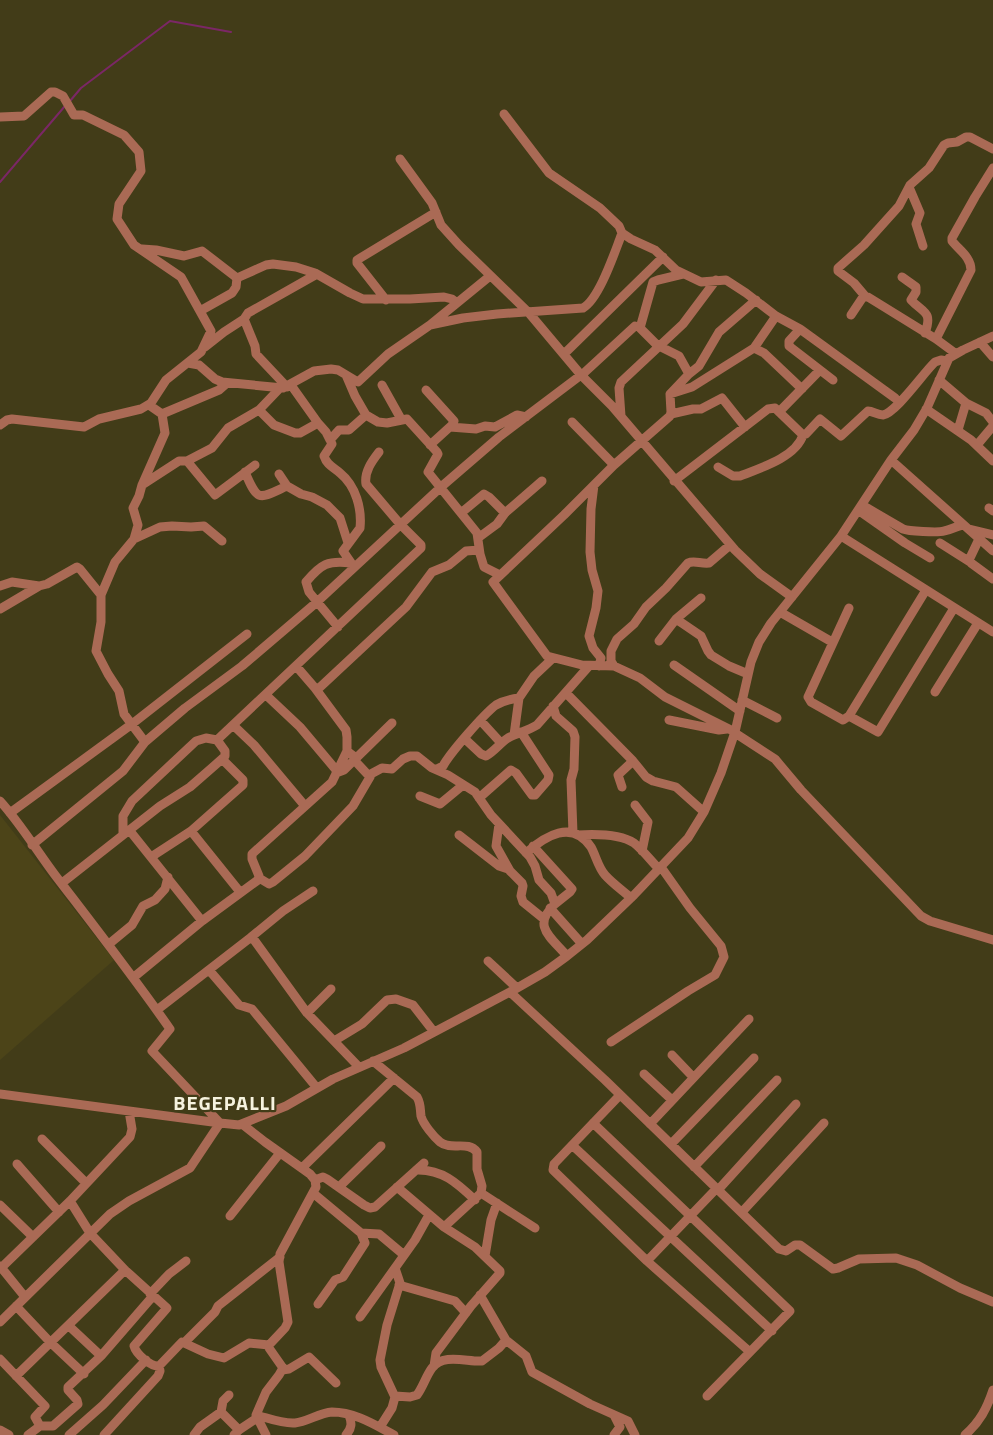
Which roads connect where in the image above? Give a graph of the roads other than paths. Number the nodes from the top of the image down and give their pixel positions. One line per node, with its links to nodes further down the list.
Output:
1 (504, 114): 8 (street)
2 (0, 117): 10 (street)
3 (993, 149): 6 (street)
4 (400, 160): 7 (street)
5 (993, 168): 32 (street)
6 (909, 187): 9 (street); 18 (street)
7 (436, 212): 14 (street); 19 (street)
8 (622, 233): 11 (street); 23 (street)
9 (923, 246)
10 (142, 249): 16 (street); 22 (street)
11 (663, 257): 13 (street); 37 (street)
12 (317, 274): 16 (street); 19 (street); 26 (street)
13 (683, 274): 17 (street); 28 (street)
14 (490, 276): 21 (street); 23 (street)
15 (902, 277): 30 (street)
16 (237, 278): 22 (street)
17 (716, 280): 20 (street); 34 (street)
18 (865, 296): 24 (street); 30 (street)
19 (386, 300): 21 (street)
20 (756, 300): 25 (street); 43 (street)
21 (456, 302): 27 (street)
22 (200, 311): 35 (street)
23 (529, 313): 27 (street); 37 (street)
24 (851, 315)
25 (776, 316): 29 (street); 36 (street)
26 (244, 319): 35 (street); 51 (street)
27 (430, 325): 45 (street)
28 (640, 328): 34 (street); 46 (street)
29 (800, 329): 42 (street); 55 (street)
30 (925, 332): 32 (street)
31 (993, 336): 33 (street)
32 (936, 339): 38 (street)
33 (980, 342): 38 (street); 39 (street)
34 (659, 346): 43 (street); 64 (street)
35 (204, 348): 41 (street); 44 (street)
36 (754, 348): 52 (street); 54 (street)
37 (564, 354): 46 (street)
38 (955, 354): 40 (street)
39 (993, 357)
40 (947, 361): 48 (street); 75 (street)
41 (188, 363): 44 (street); 57 (street)
42 (820, 370): 47 (street); 52 (street)
43 (689, 374): 54 (street)
44 (211, 375): 49 (street)
45 (346, 375): 51 (street); 63 (street)
46 (581, 375): 64 (street); 65 (street)
47 (833, 380)
48 (939, 380): 56 (street); 59 (street)
49 (227, 383): 51 (street); 61 (street)
50 (382, 385): 66 (street)
51 (286, 387): 58 (street); 69 (street)
52 (802, 389): 60 (street)
53 (426, 390): 72 (street)
54 (670, 394): 62 (street)
55 (895, 398)
56 (966, 403): 68 (street); 74 (street)
57 (148, 405): 61 (street); 70 (street)
58 (259, 410): 69 (street); 82 (street)
59 (926, 410): 74 (street); 81 (street)
60 (780, 412): 73 (street); 75 (street)
61 (162, 414): 92 (street)
62 (671, 414): 73 (street); 77 (street)
63 (366, 415): 66 (street); 76 (street)
64 (621, 416): 77 (street)
65 (526, 417): 72 (street); 94 (street)
66 (401, 419): 78 (street)
67 (572, 422): 85 (street)
68 (993, 422)
69 (318, 423): 76 (street)
70 (0, 425)
71 (993, 426): 79 (street)
72 (450, 427): 78 (street)
73 (745, 427): 90 (street)
74 (958, 430): 79 (street)
75 (803, 435): 86 (street)
76 (330, 440): 108 (street)
77 (642, 441): 85 (street); 90 (street)
78 (430, 445): 94 (street)
79 (977, 445): 83 (street)
80 (379, 452): 99 (street)
81 (891, 460): 95 (street); 98 (street)
82 (187, 461): 87 (street); 92 (street)
83 (993, 461)
84 (255, 464): 87 (street)
85 (614, 465): 91 (street)
86 (718, 467)
87 (246, 472): 93 (street)
88 (279, 474): 93 (street)
89 (542, 481): 97 (street)
90 (674, 481): 110 (street)
91 (594, 484): 116 (street); 138 (street)
92 (142, 485): 106 (street)
93 (287, 486): 108 (street)
94 (441, 487): 96 (street); 99 (street)
95 (860, 507): 101 (street); 103 (street); 113 (street)
96 (462, 513): 97 (street); 104 (street)
97 (504, 514): 104 (street)
98 (952, 515): 100 (street); 101 (street)
99 (400, 524): 115 (street); 131 (street)
100 (966, 526): 101 (street); 102 (street); 105 (street)
101 (950, 530)
102 (993, 535)
103 (841, 536): 120 (street); 122 (street)
104 (478, 538): 111 (street)
105 (979, 538): 112 (street); 114 (street)
106 (134, 539): 107 (street); 121 (street)
107 (222, 541)
108 (348, 543): 115 (street)
109 (940, 543): 114 (street)
110 (730, 545): 122 (street); 136 (street)
111 (480, 550): 116 (street); 144 (street)
112 (993, 551)
113 (930, 558)
114 (970, 562): 117 (street)
115 (353, 565): 124 (street); 124 (street)
116 (500, 575): 137 (street)
117 (993, 580)
118 (0, 586): 119 (street)
119 (39, 586): 121 (street); 127 (street)
120 (926, 590): 126 (street); 152 (street)
121 (101, 595): 157 (street)
122 (792, 597): 128 (street)
123 (701, 598): 129 (street)
124 (316, 602): 131 (street); 163 (street)
125 (849, 608): 135 (street)
126 (954, 608): 130 (street); 152 (street)
127 (0, 609)
128 (780, 612): 135 (street); 143 (street)
129 (676, 619): 134 (street); 143 (street)
130 (978, 623): 132 (street); 145 (street)
131 (338, 627): 139 (street)
132 (993, 632)
133 (247, 634): 157 (street)
134 (659, 641)
135 (832, 642): 152 (street)
136 (611, 651): 138 (street); 141 (street)
137 (552, 659): 140 (street); 148 (street)
138 (600, 662): 140 (street); 141 (street)
139 (296, 666): 144 (street); 147 (street)
140 (589, 666): 146 (street)
141 (614, 666): 159 (street)
142 (674, 666): 151 (street)
143 (748, 674): 149 (street)
144 (316, 690): 165 (street)
145 (935, 692)
146 (566, 693): 150 (street); 168 (street)
147 (266, 695): 158 (street); 170 (street)
148 (519, 698): 154 (street); 160 (street)
149 (742, 700): 151 (street); 153 (street)
150 (553, 706): 160 (street); 184 (street)
151 (740, 711): 159 (street)
152 (849, 716)
153 (777, 718)
154 (480, 720): 161 (street); 164 (street)
155 (669, 720): 159 (street)
156 (392, 723): 166 (street)
157 (132, 724): 163 (street); 180 (street)
158 (233, 725): 162 (street); 178 (street)
159 (733, 731): 179 (street); 203 (street)
160 (518, 734): 164 (street); 175 (street)
161 (465, 739): 164 (street); 169 (street)
162 (217, 740): 167 (street); 183 (street)
163 (145, 742): 186 (street)
164 (501, 743)
165 (347, 751): 166 (street); 170 (street)
166 (355, 757): 170 (street); 171 (street)
167 (222, 759): 182 (street); 183 (street)
168 (633, 760): 173 (street); 179 (street)
169 (437, 769): 171 (street); 172 (street)
170 (336, 772): 178 (street)
171 (369, 774): 194 (street)
172 (463, 785): 174 (street); 175 (street)
173 (622, 787)
174 (420, 796)
175 (480, 798): 181 (street)
176 (0, 801): 180 (street)
177 (635, 805): 188 (street)
178 (305, 806): 194 (street)
179 (704, 812): 191 (street)
180 (10, 813): 186 (street)
181 (499, 824): 189 (street); 192 (street)
182 (191, 831): 190 (street); 197 (street)
183 (126, 832): 190 (street); 195 (street)
184 (576, 834): 187 (street); 188 (street); 198 (street)
185 (459, 836): 192 (street)
186 (32, 845): 195 (street)
187 (533, 846): 189 (street); 199 (street)
188 (642, 851): 191 (street)
189 (526, 853): 199 (street)
190 (151, 857): 193 (street)
191 (660, 868): 198 (street); 217 (street)
192 (508, 869): 200 (street)
193 (168, 877): 201 (street); 204 (street)
194 (259, 878): 197 (street)
195 (62, 883): 204 (street)
196 (313, 891): 202 (street)
197 (240, 892): 201 (street)
198 (631, 898): 205 (street)
199 (553, 906): 200 (street); 205 (street)
200 (544, 919): 206 (street)
201 (202, 921): 209 (street)
202 (252, 937): 208 (street); 213 (street)
203 (993, 940)
204 (109, 944): 209 (street)
205 (582, 944): 206 (street)
206 (567, 956): 211 (street)
207 (488, 961): 211 (street)
208 (209, 970): 212 (street); 226 (street)
209 (134, 977): 212 (street)
210 (332, 989): 213 (street)
211 (513, 990): 215 (street); 228 (street)
212 (157, 1010): 232 (street)
213 (307, 1013): 216 (street)
214 (749, 1018): 223 (street)
215 (434, 1032): 216 (street); 220 (street)
216 (334, 1041): 221 (street)
217 (611, 1042)
218 (672, 1055): 223 (street)
219 (754, 1058): 238 (street)
220 (373, 1061): 221 (street); 224 (street)
221 (359, 1068): 226 (street)
222 (644, 1074): 229 (street)
223 (693, 1077): 229 (street)
224 (394, 1078): 245 (street); 253 (street)
225 (777, 1080): 244 (street)
226 (318, 1088): 234 (street)
227 (0, 1094): 231 (street)
228 (620, 1095): 235 (street); 236 (street)
229 (672, 1100): 236 (street)
230 (796, 1104): 251 (street)
231 (129, 1110): 232 (street); 248 (street)
232 (220, 1123): 234 (street); 264 (street)
233 (824, 1123): 258 (street)
234 (242, 1124): 241 (street)
235 (593, 1124): 239 (street); 261 (street)
236 (650, 1124): 238 (street)
237 (42, 1139): 248 (street)
238 (671, 1144): 244 (street)
239 (572, 1145): 266 (street); 271 (street)
240 (381, 1146): 249 (street)
241 (280, 1153): 245 (street); 260 (street)
242 (424, 1163): 246 (street)
243 (17, 1164): 257 (street)
244 (694, 1167): 251 (street)
245 (302, 1168): 247 (street)
246 (416, 1170): 250 (street); 253 (street)
247 (315, 1180): 249 (street); 252 (street)
248 (86, 1183): 254 (street)
249 (339, 1187): 250 (street)
250 (397, 1187): 259 (street)
251 (717, 1189): 258 (street); 261 (street)
252 (313, 1193): 265 (street); 270 (street)
253 (478, 1196): 255 (street); 262 (street)
254 (70, 1201): 257 (street); 264 (street)
255 (497, 1203): 263 (street); 269 (street)
256 (0, 1205): 267 (street)
257 (59, 1212): 267 (street)
258 (742, 1212): 280 (street)
259 (429, 1215): 262 (street); 268 (street)
260 (230, 1216)
261 (691, 1216): 266 (street); 287 (street)
262 (444, 1227): 269 (street)
263 (535, 1228)
264 (90, 1233): 275 (street); 279 (street)
265 (361, 1233): 268 (street); 281 (street)
266 (669, 1237): 271 (street); 287 (street)
267 (33, 1238): 273 (street)
268 (404, 1255): 274 (street)
269 (485, 1256): 278 (street)
270 (280, 1257): 290 (street); 291 (street)
271 (647, 1260): 292 (street)
272 (186, 1261): 277 (street)
273 (0, 1267): 279 (street)
274 (395, 1268): 276 (street); 284 (street)
275 (125, 1270): 277 (street); 286 (street)
276 (399, 1285): 283 (street); 304 (street)
277 (152, 1295): 293 (street); 295 (street)
278 (480, 1295): 283 (street); 288 (street)
279 (24, 1297): 282 (street)
280 (993, 1302)
281 (318, 1304)
282 (16, 1306): 285 (street); 289 (street)
283 (466, 1313): 297 (street)
284 (360, 1317)
285 (0, 1322)
286 (69, 1326): 289 (street); 293 (street)
287 (772, 1331): 292 (street)
288 (506, 1340): 297 (street); 308 (street)
289 (50, 1342): 299 (street); 300 (street)
290 (185, 1342): 291 (street); 296 (street)
291 (269, 1345): 298 (street)
292 (750, 1352): 305 (street)
293 (101, 1356): 299 (street)
294 (0, 1359): 300 (street)
295 (146, 1360): 296 (street); 316 (street)
296 (159, 1366): 317 (street)
297 (434, 1366): 304 (street)
298 (282, 1370): 301 (street); 309 (street)
299 (84, 1374): 310 (street)
300 (16, 1376): 310 (street)
301 (336, 1383)
302 (993, 1390): 324 (street)
303 (229, 1395): 306 (street)
304 (395, 1396): 311 (street)
305 (706, 1396)
306 (221, 1412): 313 (street); 318 (street)
307 (348, 1415): 309 (street); 311 (street); 320 (street)
308 (614, 1415): 322 (street); 323 (street)
309 (256, 1416): 313 (street); 319 (street)
310 (40, 1426): 315 (street)
311 (380, 1427): 321 (street)
312 (0, 1430): 314 (street)
313 (236, 1432)
314 (9, 1435)
315 (28, 1435)
316 (69, 1435)
317 (104, 1435)
318 (194, 1435)
319 (266, 1435)
320 (346, 1435)
321 (394, 1435)
322 (614, 1435)
323 (634, 1435)
324 (965, 1435)

